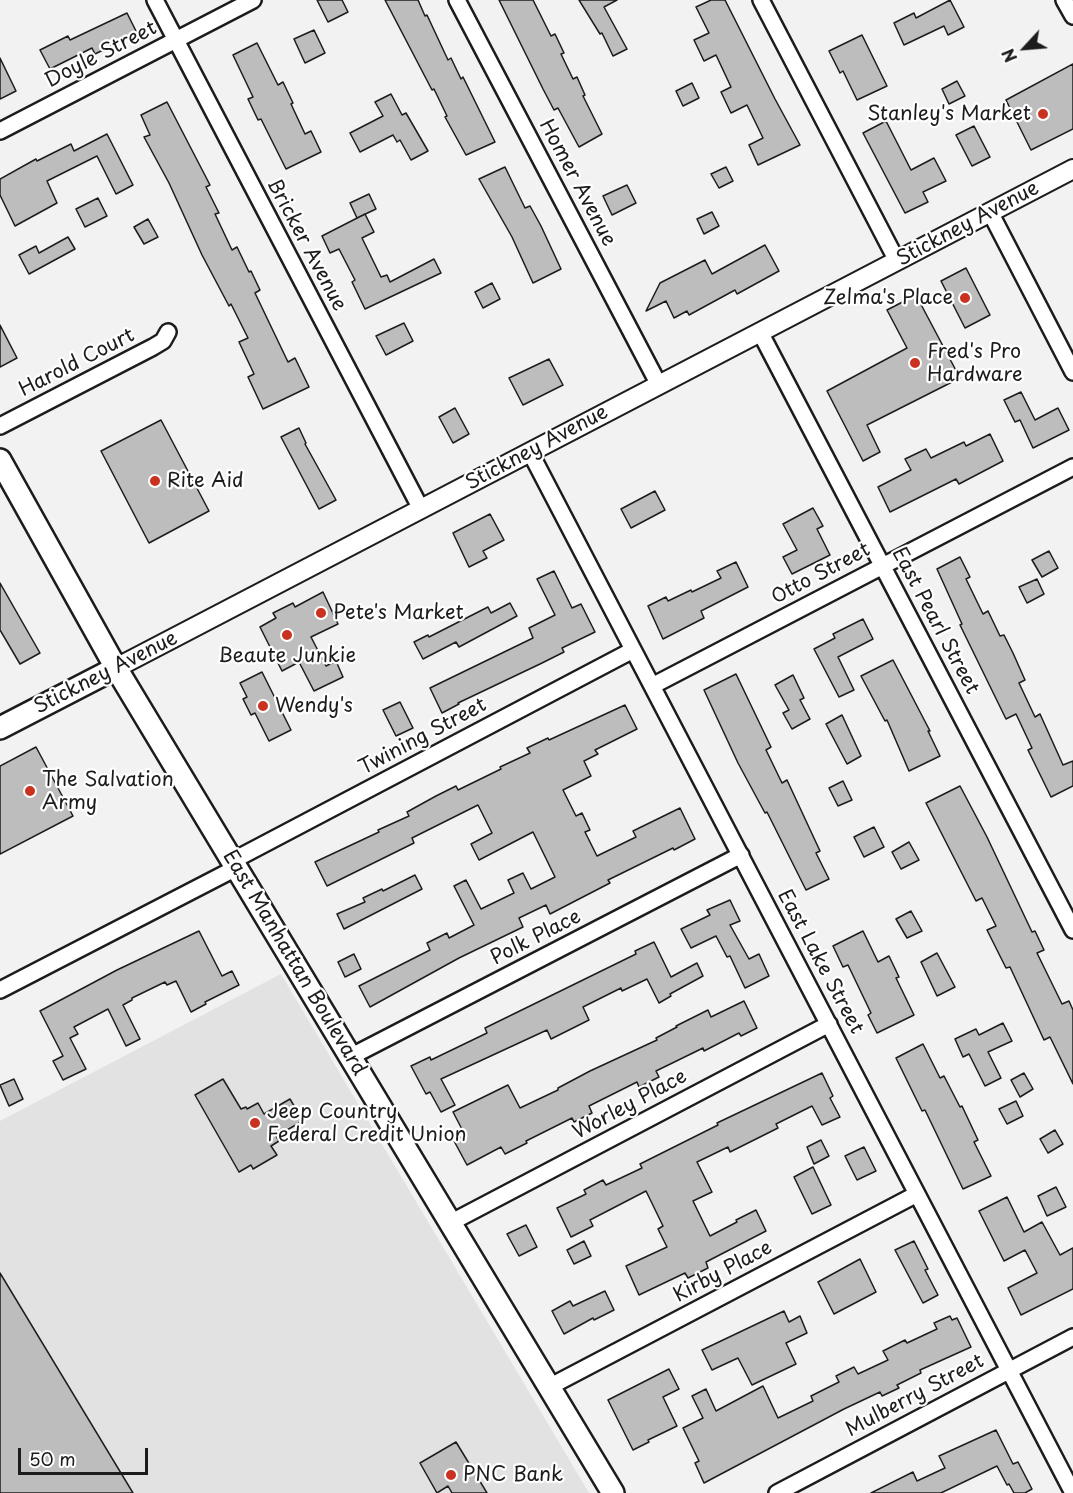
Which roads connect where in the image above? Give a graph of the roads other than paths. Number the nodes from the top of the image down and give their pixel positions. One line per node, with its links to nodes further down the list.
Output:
1 (155, 0): 7 (street, Bricker Avenue)
2 (253, 0): 7 (street, Doyle Street)
3 (457, 0): 15 (street, Homer Avenue)
4 (761, 0): 11 (street)
5 (1065, 0): 6 (street)
6 (1073, 16)
7 (176, 40): 8 (street, Doyle Street); 20 (street, Bricker Avenue)
8 (0, 131)
9 (1073, 169): 10 (street, Stickney Avenue)
10 (990, 212): 11 (street, Stickney Avenue); 14 (street)
11 (897, 261): 13 (street, Stickney Avenue)
12 (168, 332): 16 (street, Harold Court)
13 (760, 332): 15 (street, Stickney Avenue); 21 (street, East Pearl Street)
14 (1073, 372)
15 (659, 385): 17 (street, Stickney Avenue)
16 (0, 426)
17 (530, 452): 20 (street, Stickney Avenue); 22 (street, East Lake Street)
18 (0, 460): 23 (main road, East Manhattan Boulevard)
19 (1073, 467): 21 (street, Otto Street)
20 (421, 509): 23 (street, Stickney Avenue)
21 (883, 566): 24 (street, Otto Street); 28 (street, East Pearl Street)
22 (633, 650): 24 (street, East Lake Street); 27 (street, Twining Street)
23 (116, 668): 25 (main road, Stickney Avenue); 27 (main road, East Manhattan Boulevard)
24 (652, 686): 26 (street, East Lake Street)
25 (0, 728)
26 (741, 855): 30 (street, East Lake Street); 31 (street, Polk Place)
27 (234, 864): 29 (street, Twining Street); 31 (main road, East Manhattan Boulevard)
28 (1073, 930)
29 (0, 990)
30 (829, 1024): 32 (street, East Lake Street); 33 (street, Worley Place)
31 (350, 1057): 33 (main road, East Manhattan Boulevard)
32 (917, 1194): 35 (street, East Lake Street); 36 (street, Kirby Place)
33 (450, 1223): 36 (main road, East Manhattan Boulevard)
34 (1073, 1337): 35 (street, Mulberry Street)
35 (1010, 1371): 37 (street, East Lake Street); 39 (street, Mulberry Street)
36 (549, 1387): 38 (main road, East Manhattan Boulevard)
37 (1073, 1492)
38 (613, 1493)
39 (777, 1493)

